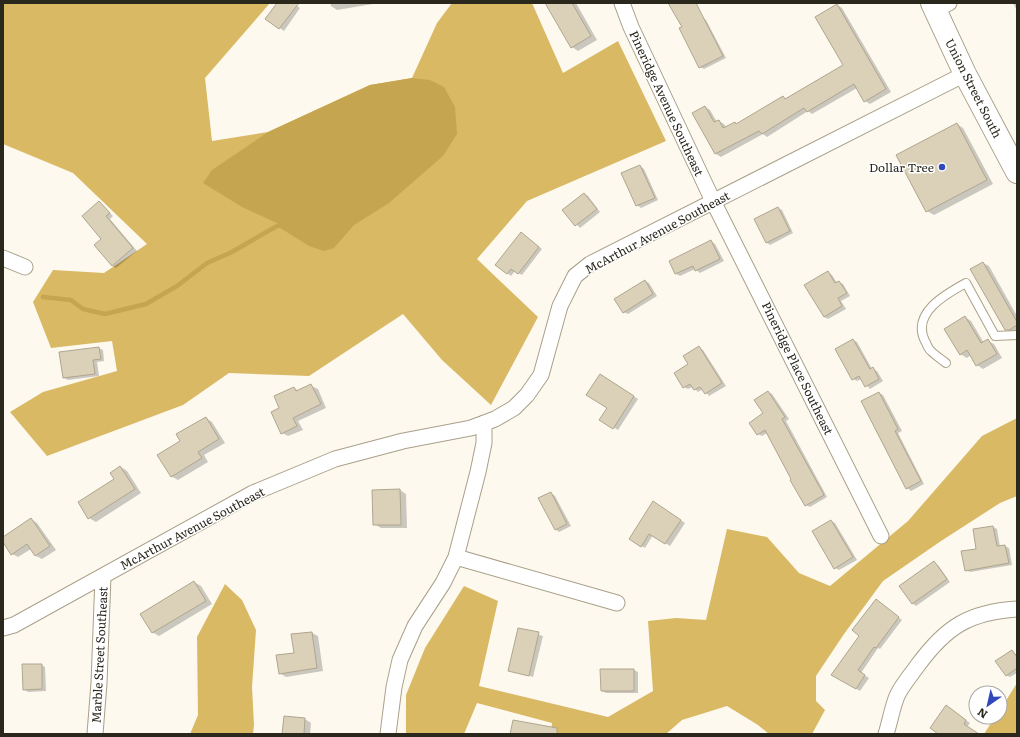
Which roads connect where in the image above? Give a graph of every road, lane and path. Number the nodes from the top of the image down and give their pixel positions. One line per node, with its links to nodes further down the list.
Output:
1 (622, 3): 5 (street, Pineridge Avenue Southeast)
2 (939, 5): 3 (main road, Union Street South)
3 (965, 74): 4 (main road, Union Street South); 5 (street, McArthur Avenue Southeast)
4 (1017, 172)
5 (713, 201): 10 (street, McArthur Avenue Southeast); 11 (street, Pineridge Place Southeast)
6 (3, 258): 7 (street)
7 (25, 267)
8 (1017, 335): 9 (lane)
9 (946, 363)
10 (484, 423): 12 (street); 13 (street, McArthur Avenue Southeast)
11 (881, 536)
12 (456, 557): 14 (street); 18 (street)
13 (103, 576): 16 (street, McArthur Avenue Southeast); 17 (street, Marble Street Southeast)
14 (617, 603)
15 (1017, 609): 19 (street)
16 (3, 628)
17 (95, 734)
18 (388, 734)
19 (886, 734)

